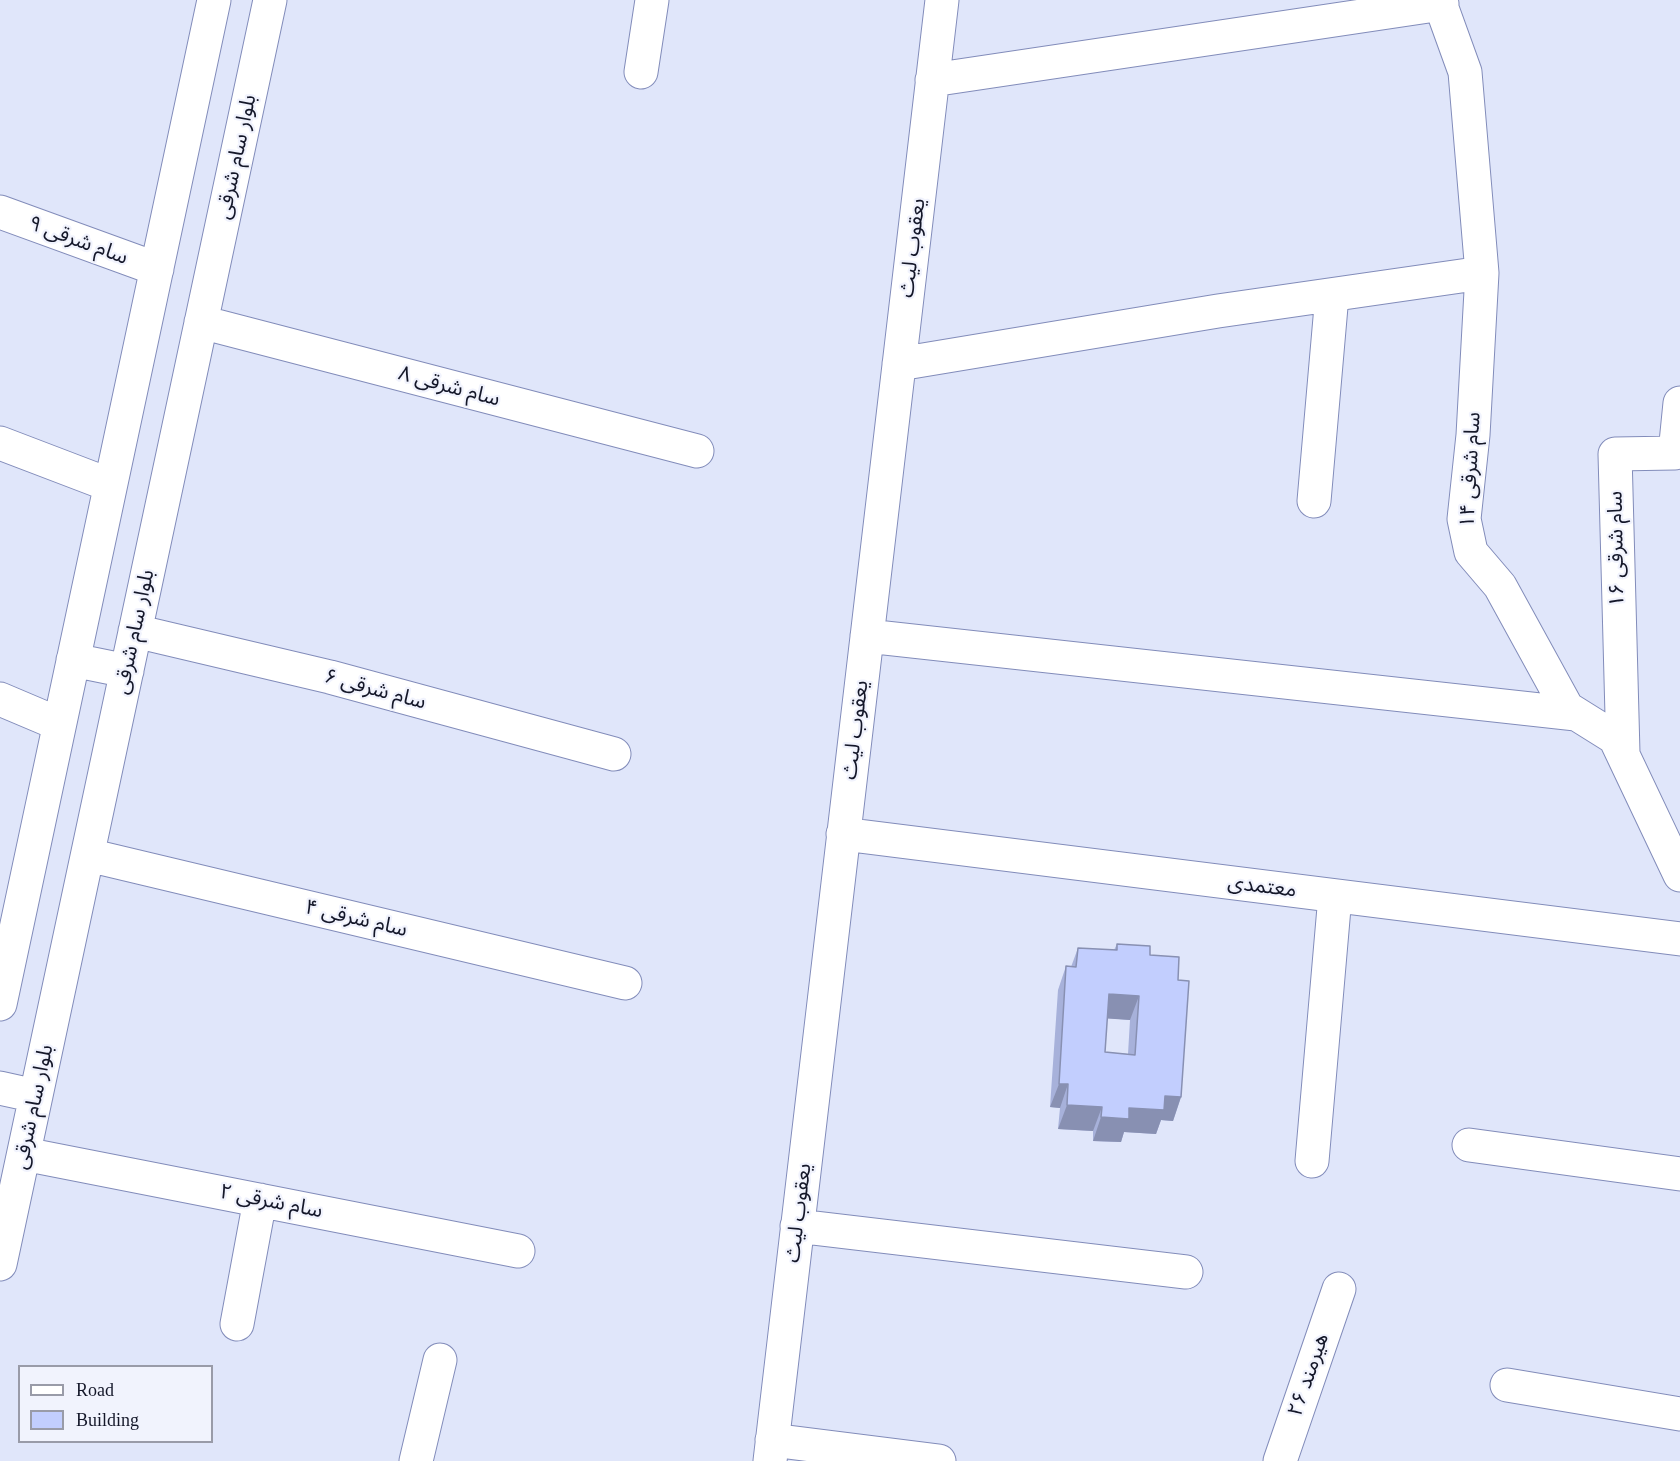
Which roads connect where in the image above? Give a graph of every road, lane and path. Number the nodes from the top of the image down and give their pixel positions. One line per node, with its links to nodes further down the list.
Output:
1 (214, 0): 9 (street)
2 (270, 0): 12 (street, بلوار سام شرقی)
3 (652, 0): 6 (street)
4 (942, 0): 7 (street, یعقوب لیث)
5 (1441, 2): 7 (street); 10 (street, سام شرقی ۱۴)
6 (641, 72)
7 (932, 80): 13 (street, یعقوب لیث)
8 (0, 212): 9 (street, سام شرقی ۹)
9 (157, 269): 18 (street)
10 (1482, 273): 11 (street); 25 (street, سام شرقی ۱۴)
11 (1332, 295): 13 (street); 19 (street)
12 (201, 322): 16 (street, سام شرقی ۸); 20 (street, بلوار سام شرقی)
13 (899, 364): 21 (street, یعقوب لیث)
14 (1680, 403): 17 (street, سام شرقی ۱۶)
15 (0, 443): 18 (street)
16 (697, 451)
17 (1677, 453): 27 (street, سام شرقی ۱۶)
18 (110, 486): 22 (street)
19 (1314, 501)
20 (135, 631): 23 (street, بلوار سام شرقی); 28 (street, سام شرقی ۶)
21 (867, 636): 25 (street); 29 (street, یعقوب لیث)
22 (73, 660): 23 (street); 26 (street)
23 (127, 671): 30 (street, بلوار سام شرقی)
24 (0, 699): 26 (street)
25 (1576, 714): 27 (street, سام شرقی ۱۴)
26 (59, 724): 35 (street)
27 (1623, 753): 31 (street, سام شرقی ۱۴)
28 (614, 754)
29 (843, 834): 32 (street, معتمدی); 43 (street, یعقوب لیث)
30 (88, 855): 34 (street, سام شرقی ۴); 37 (street, بلوار سام شرقی)
31 (1680, 875)
32 (1335, 896): 33 (street, معتمدی); 40 (street)
33 (1680, 939)
34 (625, 983)
35 (0, 1004)
36 (0, 1088): 37 (street)
37 (36, 1096): 39 (street, بلوار سام شرقی)
38 (1469, 1145): 41 (street)
39 (24, 1154): 42 (street, سام شرقی ۲); 45 (street, بلوار سام شرقی)
40 (1312, 1161)
41 (1680, 1174)
42 (260, 1200): 44 (street, سام شرقی ۲); 48 (street)
43 (797, 1226): 46 (street); 52 (street, یعقوب لیث)
44 (518, 1251)
45 (0, 1264)
46 (1186, 1272)
47 (1339, 1289): 55 (street, هیرمند ۲۶)
48 (237, 1324)
49 (440, 1360): 53 (street)
50 (1507, 1385): 51 (street)
51 (1680, 1414)
52 (771, 1451): 54 (street)
53 (417, 1461)
54 (939, 1461)
55 (1280, 1461)

